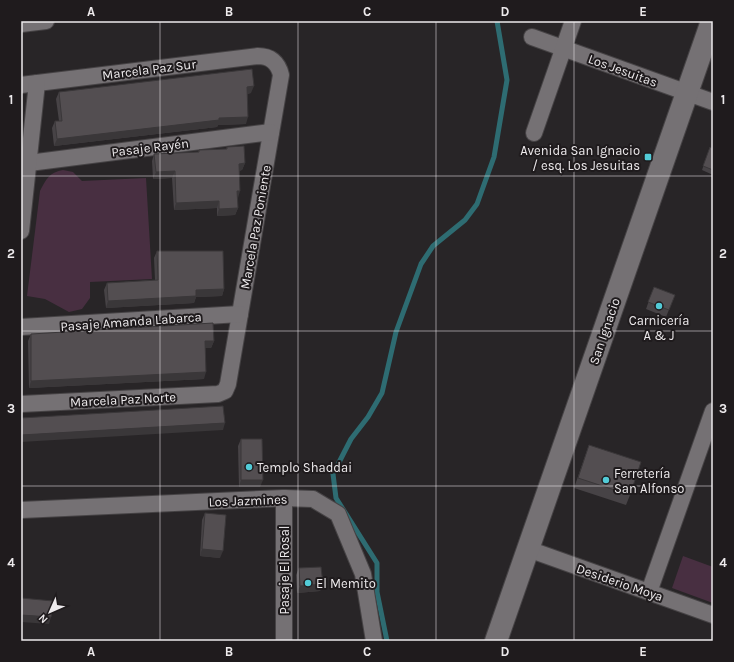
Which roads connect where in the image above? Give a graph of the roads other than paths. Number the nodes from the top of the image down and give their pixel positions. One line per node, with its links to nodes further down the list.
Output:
1 (46, 21): 4 (street)
2 (573, 21): 6 (street)
3 (712, 21): 10 (main road, San Ignacio)
4 (21, 24)
5 (532, 37): 6 (street, Los Jesuitas)
6 (564, 49): 10 (street, Los Jesuitas); 13 (street)
7 (276, 63): 8 (street, Marcela Paz Sur); 12 (street, Marcela Paz Poniente)
8 (37, 83): 9 (street, Marcela Paz Sur); 14 (street)
9 (21, 85)
10 (687, 93): 11 (street, Los Jesuitas); 23 (main road, San Ignacio)
11 (713, 102)
12 (271, 132): 14 (street, Pasaje Rayén); 16 (street, Marcela Paz Poniente)
13 (534, 133)
14 (29, 162): 15 (street)
15 (21, 232)
16 (240, 314): 17 (street, Pasaje Amanda Labarca); 18 (street, Marcela Paz Poniente)
17 (21, 327)
18 (225, 391): 19 (street, Marcela Paz Norte)
19 (21, 404)
20 (713, 411): 24 (street)
21 (284, 498): 22 (street, Los Jazmines); 26 (street, Pasaje El Rosal); 27 (street, Los Jazmines)
22 (21, 510)
23 (528, 550): 24 (street, Desiderio Moya); 28 (main road, San Ignacio)
24 (649, 592): 25 (street, Desiderio Moya)
25 (713, 615)
26 (284, 641)
27 (374, 641)
28 (496, 641)

